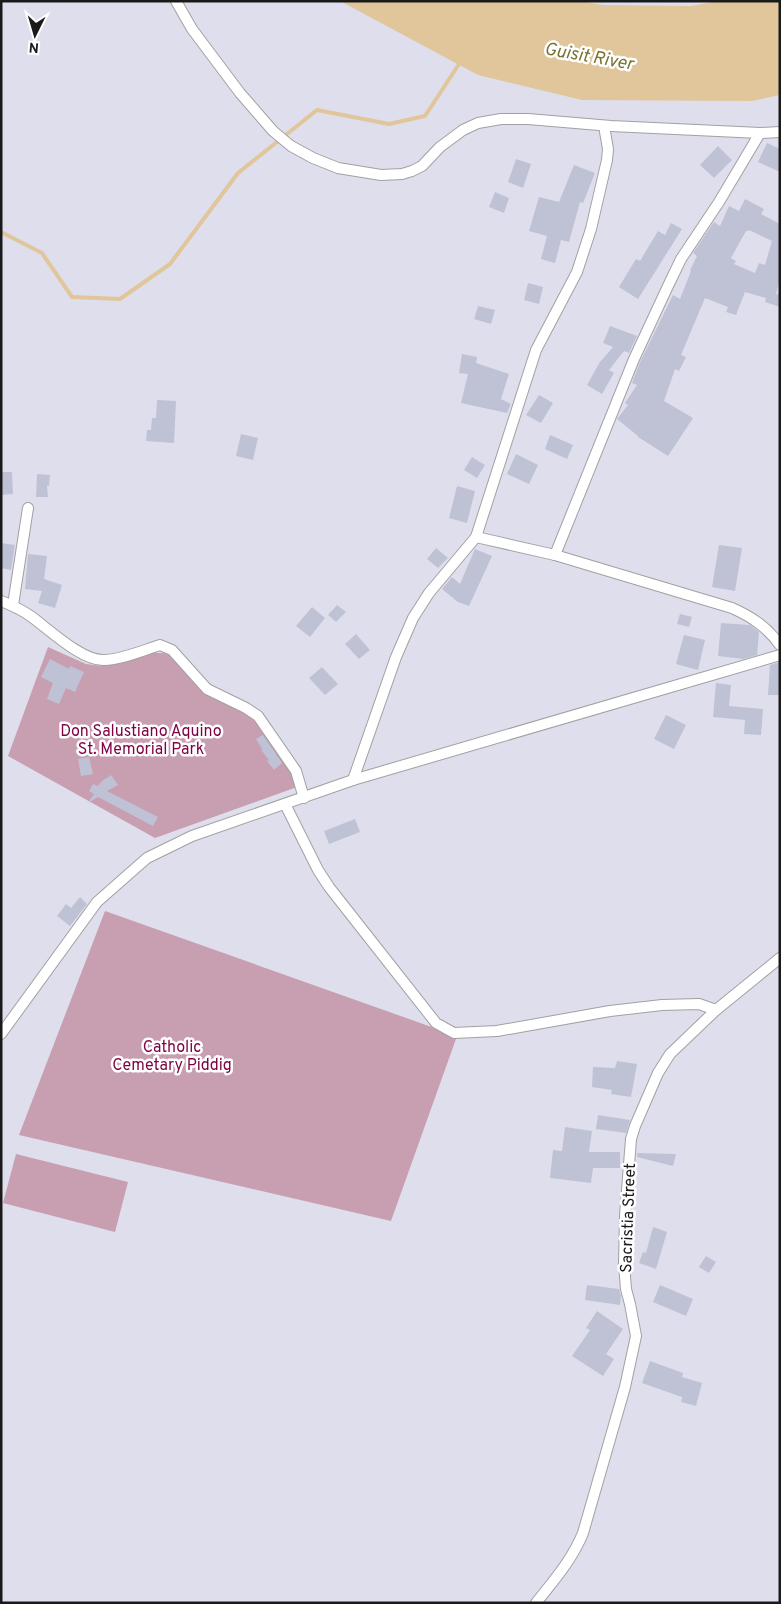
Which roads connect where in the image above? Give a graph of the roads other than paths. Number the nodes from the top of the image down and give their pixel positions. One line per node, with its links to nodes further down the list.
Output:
1 (176, 1): 2 (street)
2 (604, 126): 4 (street); 6 (street)
3 (780, 132): 4 (street)
4 (760, 133): 7 (street)
5 (28, 508): 9 (street)
6 (476, 537): 7 (street); 12 (street)
7 (556, 555): 10 (street)
8 (1, 601): 9 (street)
9 (13, 605): 13 (street)
10 (780, 645)
11 (780, 655): 12 (street)
12 (353, 780): 13 (street)
13 (304, 798): 14 (street)
14 (285, 804): 16 (street); 17 (street)
15 (780, 958): 16 (street, Sacristia Street)
16 (716, 1010): 18 (street, Sacristia Street)
17 (1, 1034)
18 (536, 1603)

